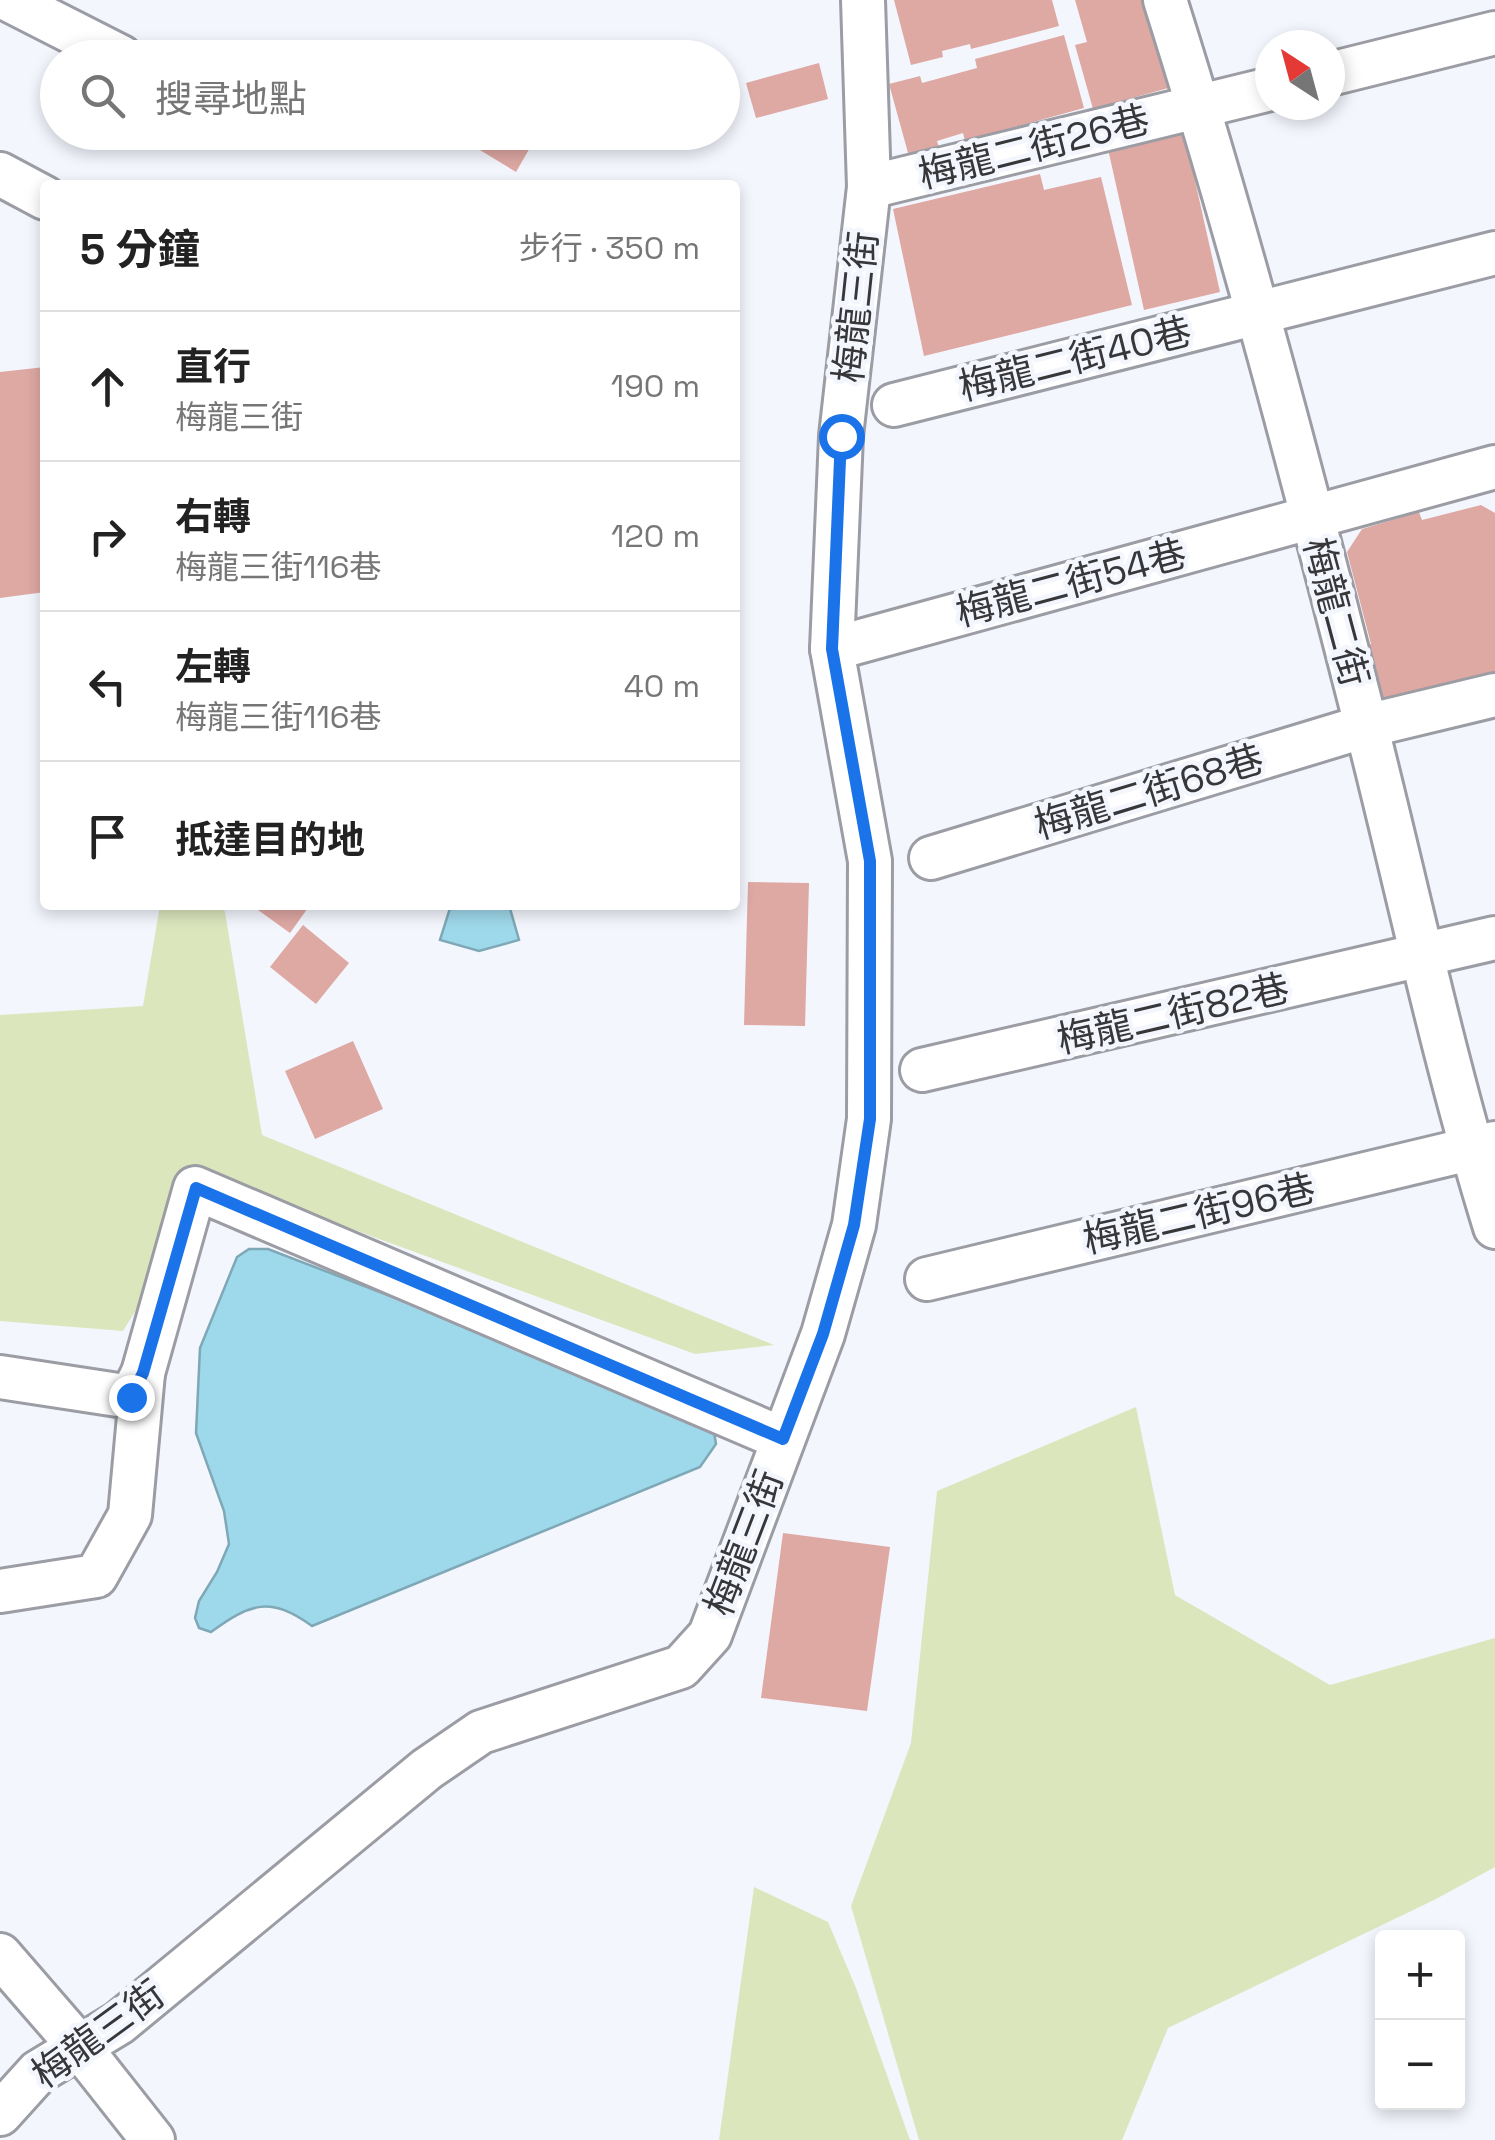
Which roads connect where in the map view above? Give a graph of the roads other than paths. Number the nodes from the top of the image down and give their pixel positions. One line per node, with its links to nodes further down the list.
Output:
1 (9, 0): 5 (street)
2 (1165, 0): 8 (street, 梅龍二街)
3 (874, 3): 10 (street, 梅龍三街)
4 (1495, 33): 6 (street)
5 (86, 40)
6 (1345, 70)
7 (1255, 93): 8 (street, 梅龍二街26巷)
8 (1199, 107): 10 (street, 梅龍二街26巷); 13 (street, 梅龍二街)
9 (0, 174): 11 (street)
10 (869, 186): 17 (street, 梅龍三街)
11 (40, 195)
12 (1495, 253): 13 (street, 梅龍二街40巷)
13 (1256, 312): 14 (street, 梅龍二街40巷); 16 (street, 梅龍二街)
14 (894, 405)
15 (1495, 467): 16 (street, 梅龍二街54巷)
16 (1310, 517): 17 (street, 梅龍二街54巷); 19 (street, 梅龍二街)
17 (832, 649): 29 (street, 梅龍三街)
18 (1495, 695): 19 (street, 梅龍二街68巷)
19 (1366, 726): 20 (street, 梅龍二街68巷); 22 (street, 梅龍二街)
20 (931, 858)
21 (1495, 938): 22 (street, 梅龍二街82巷)
22 (1424, 957): 23 (street, 梅龍二街82巷); 24 (street, 梅龍二街)
23 (922, 1070)
24 (1483, 1146): 25 (street, 梅龍二街); 26 (street, 梅龍二街96巷)
25 (1495, 1226)
26 (927, 1279)
27 (143, 1373): 28 (street); 29 (street); 30 (street)
28 (0, 1376)
29 (783, 1439): 32 (street, 梅龍三街)
30 (0, 1591)
31 (0, 1955): 32 (street)
32 (78, 2045): 33 (street, 梅龍三街); 34 (street)
33 (0, 2114)
34 (153, 2140)

